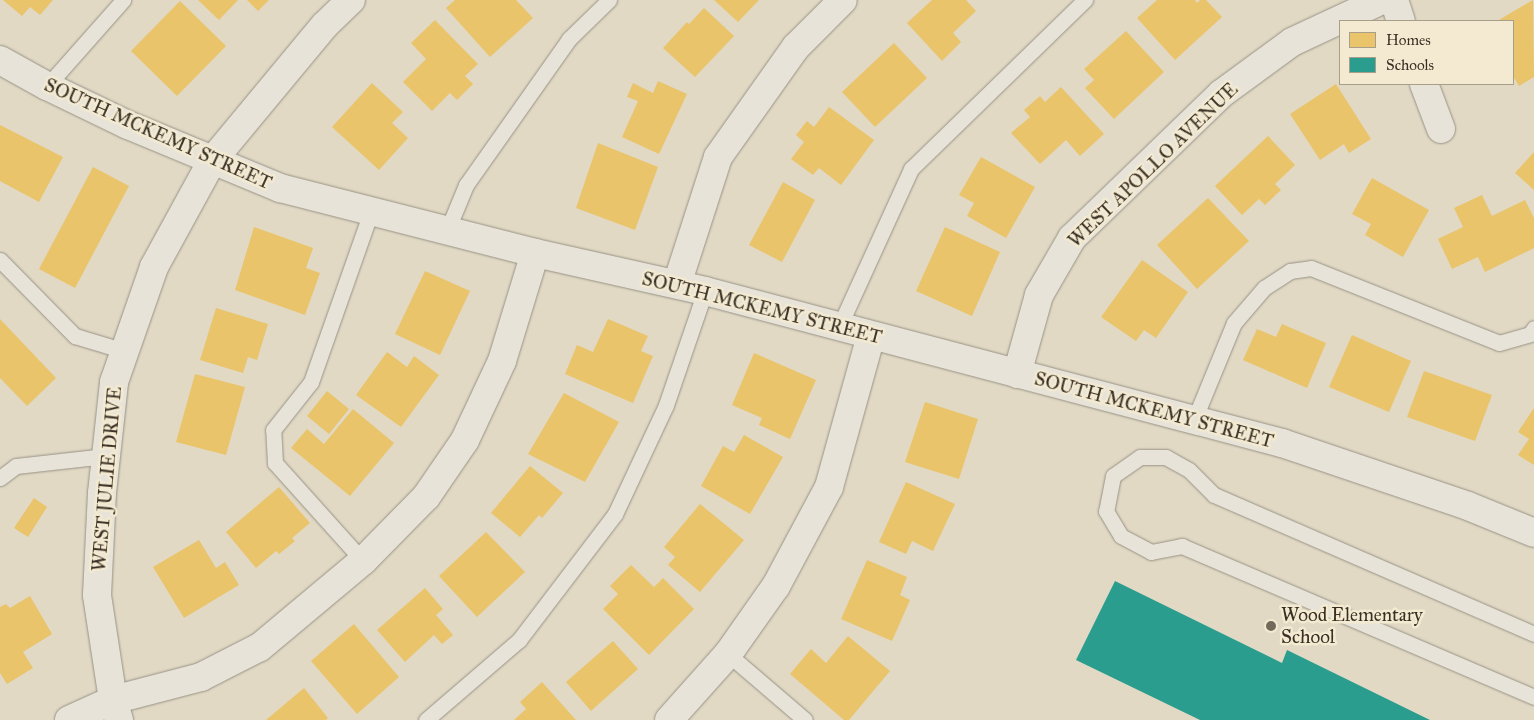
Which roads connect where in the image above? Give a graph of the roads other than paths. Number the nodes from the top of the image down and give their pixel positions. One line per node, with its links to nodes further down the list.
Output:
1 (122, 0): 13 (lane)
2 (351, 0): 15 (street, WEST JULIE DRIVE)
3 (609, 0): 17 (lane)
4 (843, 0): 20 (street)
5 (1084, 0): 22 (lane)
6 (1382, 0): 8 (street, WEST APOLLO AVENUE)
7 (1394, 0): 10 (street)
8 (1339, 20)
9 (1339, 20): 26 (street, WEST APOLLO AVENUE)
10 (1401, 20)
11 (0, 60): 13 (street, SOUTH MCKEMY STREET)
12 (1424, 85): 14 (street)
13 (47, 86): 15 (street, SOUTH MCKEMY STREET)
14 (1441, 129)
15 (212, 161): 16 (street, SOUTH MCKEMY STREET); 25 (street, WEST JULIE DRIVE)
16 (370, 212): 17 (street, SOUTH MCKEMY STREET); 31 (lane)
17 (447, 231): 18 (street, SOUTH MCKEMY STREET)
18 (535, 253): 20 (street, SOUTH MCKEMY STREET); 31 (street)
19 (0, 260): 25 (lane)
20 (677, 284): 21 (street, SOUTH MCKEMY STREET)
21 (705, 291): 22 (street, SOUTH MCKEMY STREET); 37 (lane)
22 (839, 328): 24 (street, SOUTH MCKEMY STREET)
23 (1534, 328): 27 (lane)
24 (871, 336): 26 (street, SOUTH MCKEMY STREET); 33 (street)
25 (125, 351): 28 (street, WEST JULIE DRIVE)
26 (1017, 374): 27 (street, SOUTH MCKEMY STREET)
27 (1194, 420): 30 (street, SOUTH MCKEMY STREET)
28 (105, 456): 29 (lane); 35 (street, WEST JULIE DRIVE)
29 (0, 478)
30 (1534, 533)
31 (363, 561): 35 (street)
32 (1534, 634): 34 (lane)
33 (728, 654): 38 (street); 39 (lane)
34 (1534, 697)
35 (116, 710): 36 (street)
36 (69, 720)
37 (426, 720)
38 (669, 720)
39 (805, 720)

